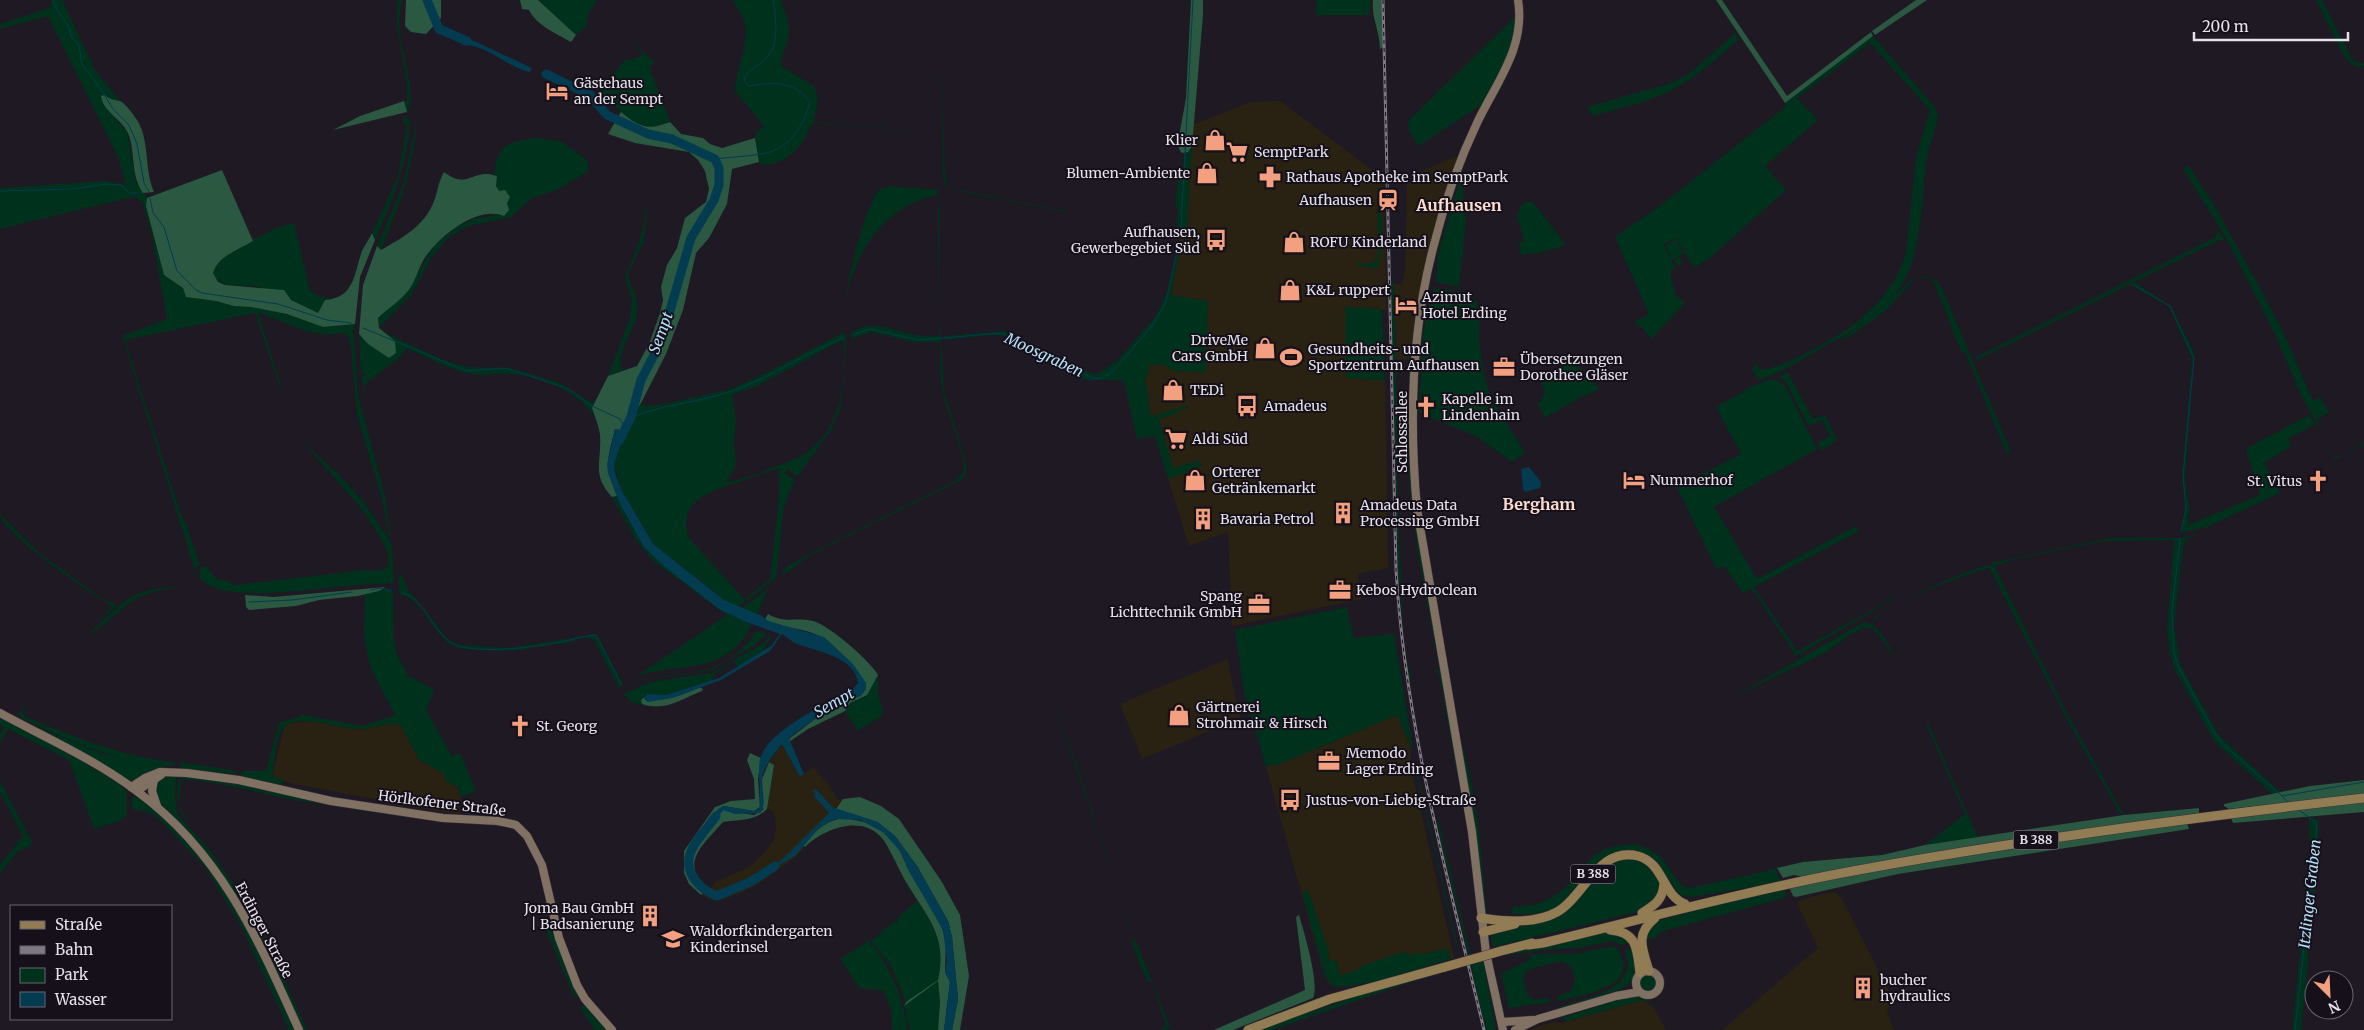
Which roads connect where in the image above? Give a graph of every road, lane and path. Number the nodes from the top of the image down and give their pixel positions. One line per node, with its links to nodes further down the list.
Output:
1 (1518, 0): 13 (main road, Schlossallee)
2 (0, 714): 5 (main road, Erdinger Straße)
3 (167, 772): 4 (main road); 5 (main road, Hörlkofener Straße); 25 (main road, Hörlkofener Straße)
4 (154, 780): 5 (main road); 7 (main road)
5 (134, 789): 7 (main road, Erdinger Straße)
6 (2364, 798): 9 (main road, B 388)
7 (157, 806): 24 (main road, Erdinger Straße)
8 (1664, 883): 10 (main road, B 388); 11 (main road, B 388); 14 (main road, B 388)
9 (1757, 891): 10 (main road, B 388); 12 (main road, B 388)
10 (1685, 904): 11 (main road, B 388)
11 (1642, 914): 17 (main road, B 388)
12 (1657, 916): 15 (main road, B 388); 18 (main road)
13 (1481, 918): 14 (main road, B 388); 16 (main road, Schlossallee)
14 (1522, 921): 16 (main road, B 388)
15 (1602, 929): 17 (main road, B 388); 18 (main road, B 388)
16 (1483, 932): 23 (main road, Schlossallee)
17 (1528, 944): 26 (main road, B 388, bridge)
18 (1645, 972): 19 (main road); 20 (main road)
19 (1635, 983): 20 (main road); 21 (main road)
20 (1640, 992): 21 (main road)
21 (1616, 996): 22 (main road)
22 (1538, 1020): 23 (main road); 27 (main road)
23 (1502, 1026)
24 (299, 1030)
25 (612, 1030)
26 (1248, 1030)
27 (1515, 1030)

